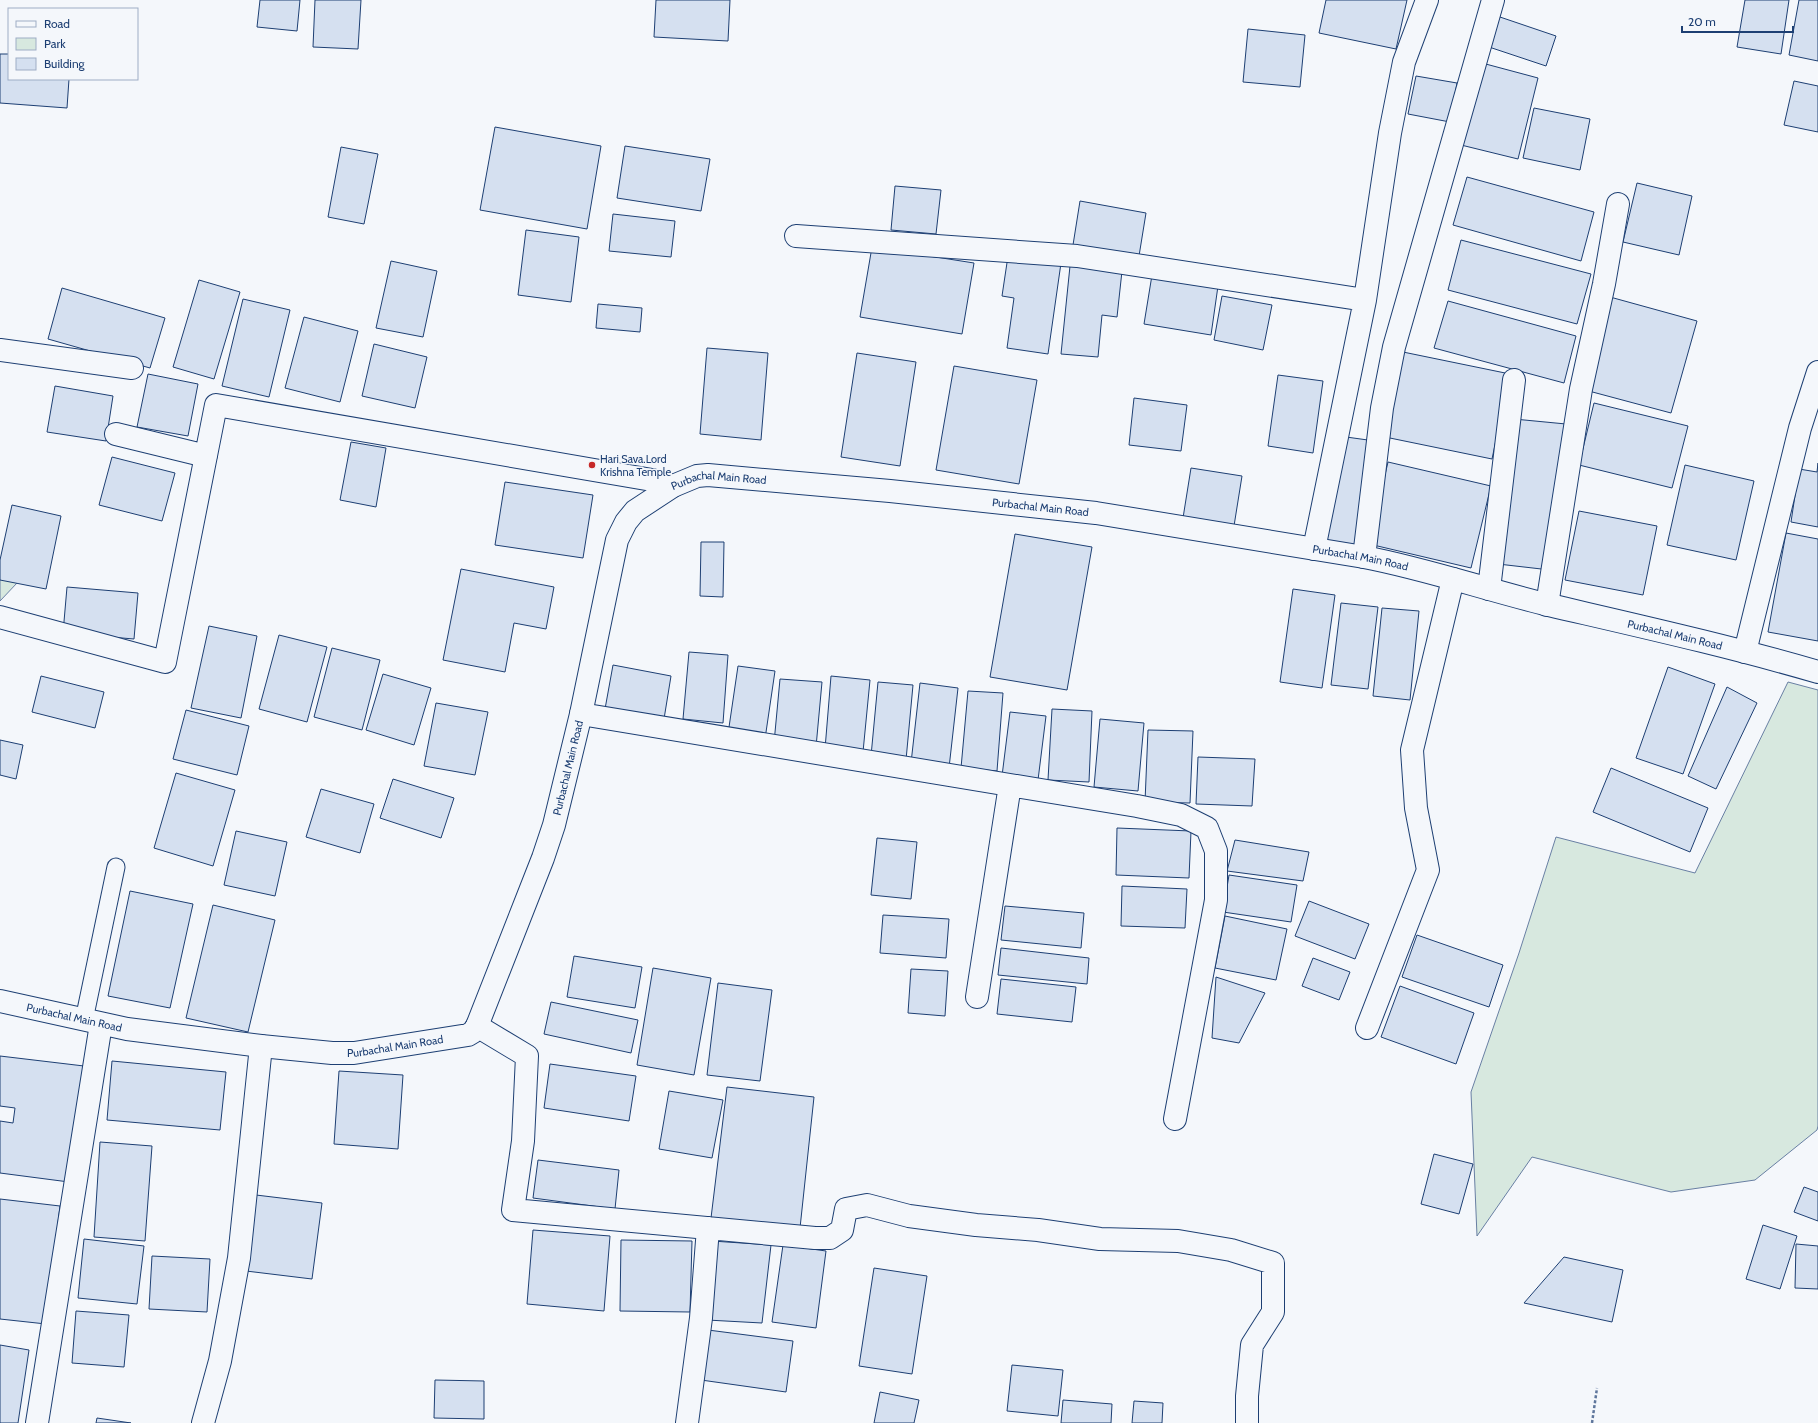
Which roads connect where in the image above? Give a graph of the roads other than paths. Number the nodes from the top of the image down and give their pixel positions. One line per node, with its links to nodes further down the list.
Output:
1 (1427, 0): 5 (street)
2 (1493, 0): 14 (street)
3 (1618, 204): 17 (street)
4 (796, 236): 5 (street)
5 (1365, 300): 13 (street)
6 (0, 350): 7 (street)
7 (132, 368)
8 (1818, 372): 19 (street)
9 (1514, 380): 16 (street)
10 (116, 434): 11 (street)
11 (206, 456): 12 (street); 18 (street)
12 (673, 486): 13 (street, Purbachal Main Road); 21 (street, Purbachal Main Road)
13 (1314, 549): 14 (street, Purbachal Main Road)
14 (1364, 557): 15 (street, Purbachal Main Road)
15 (1453, 579): 16 (street, Purbachal Main Road); 28 (street)
16 (1488, 589): 17 (street, Purbachal Main Road)
17 (1547, 604): 19 (street, Purbachal Main Road)
18 (0, 617)
19 (1745, 652): 20 (street, Purbachal Main Road)
20 (1818, 672)
21 (582, 714): 22 (street); 27 (street, Purbachal Main Road)
22 (1010, 785): 24 (street); 30 (street)
23 (116, 867): 26 (lane)
24 (977, 997)
25 (0, 1002): 26 (street, Purbachal Main Road)
26 (93, 1022): 29 (street, Purbachal Main Road); 32 (street)
27 (477, 1026): 29 (street, Purbachal Main Road); 31 (street)
28 (1367, 1028)
29 (262, 1046): 33 (street)
30 (1175, 1119)
31 (708, 1228): 34 (street); 35 (street)
32 (37, 1423)
33 (203, 1423)
34 (687, 1423)
35 (1247, 1423)

